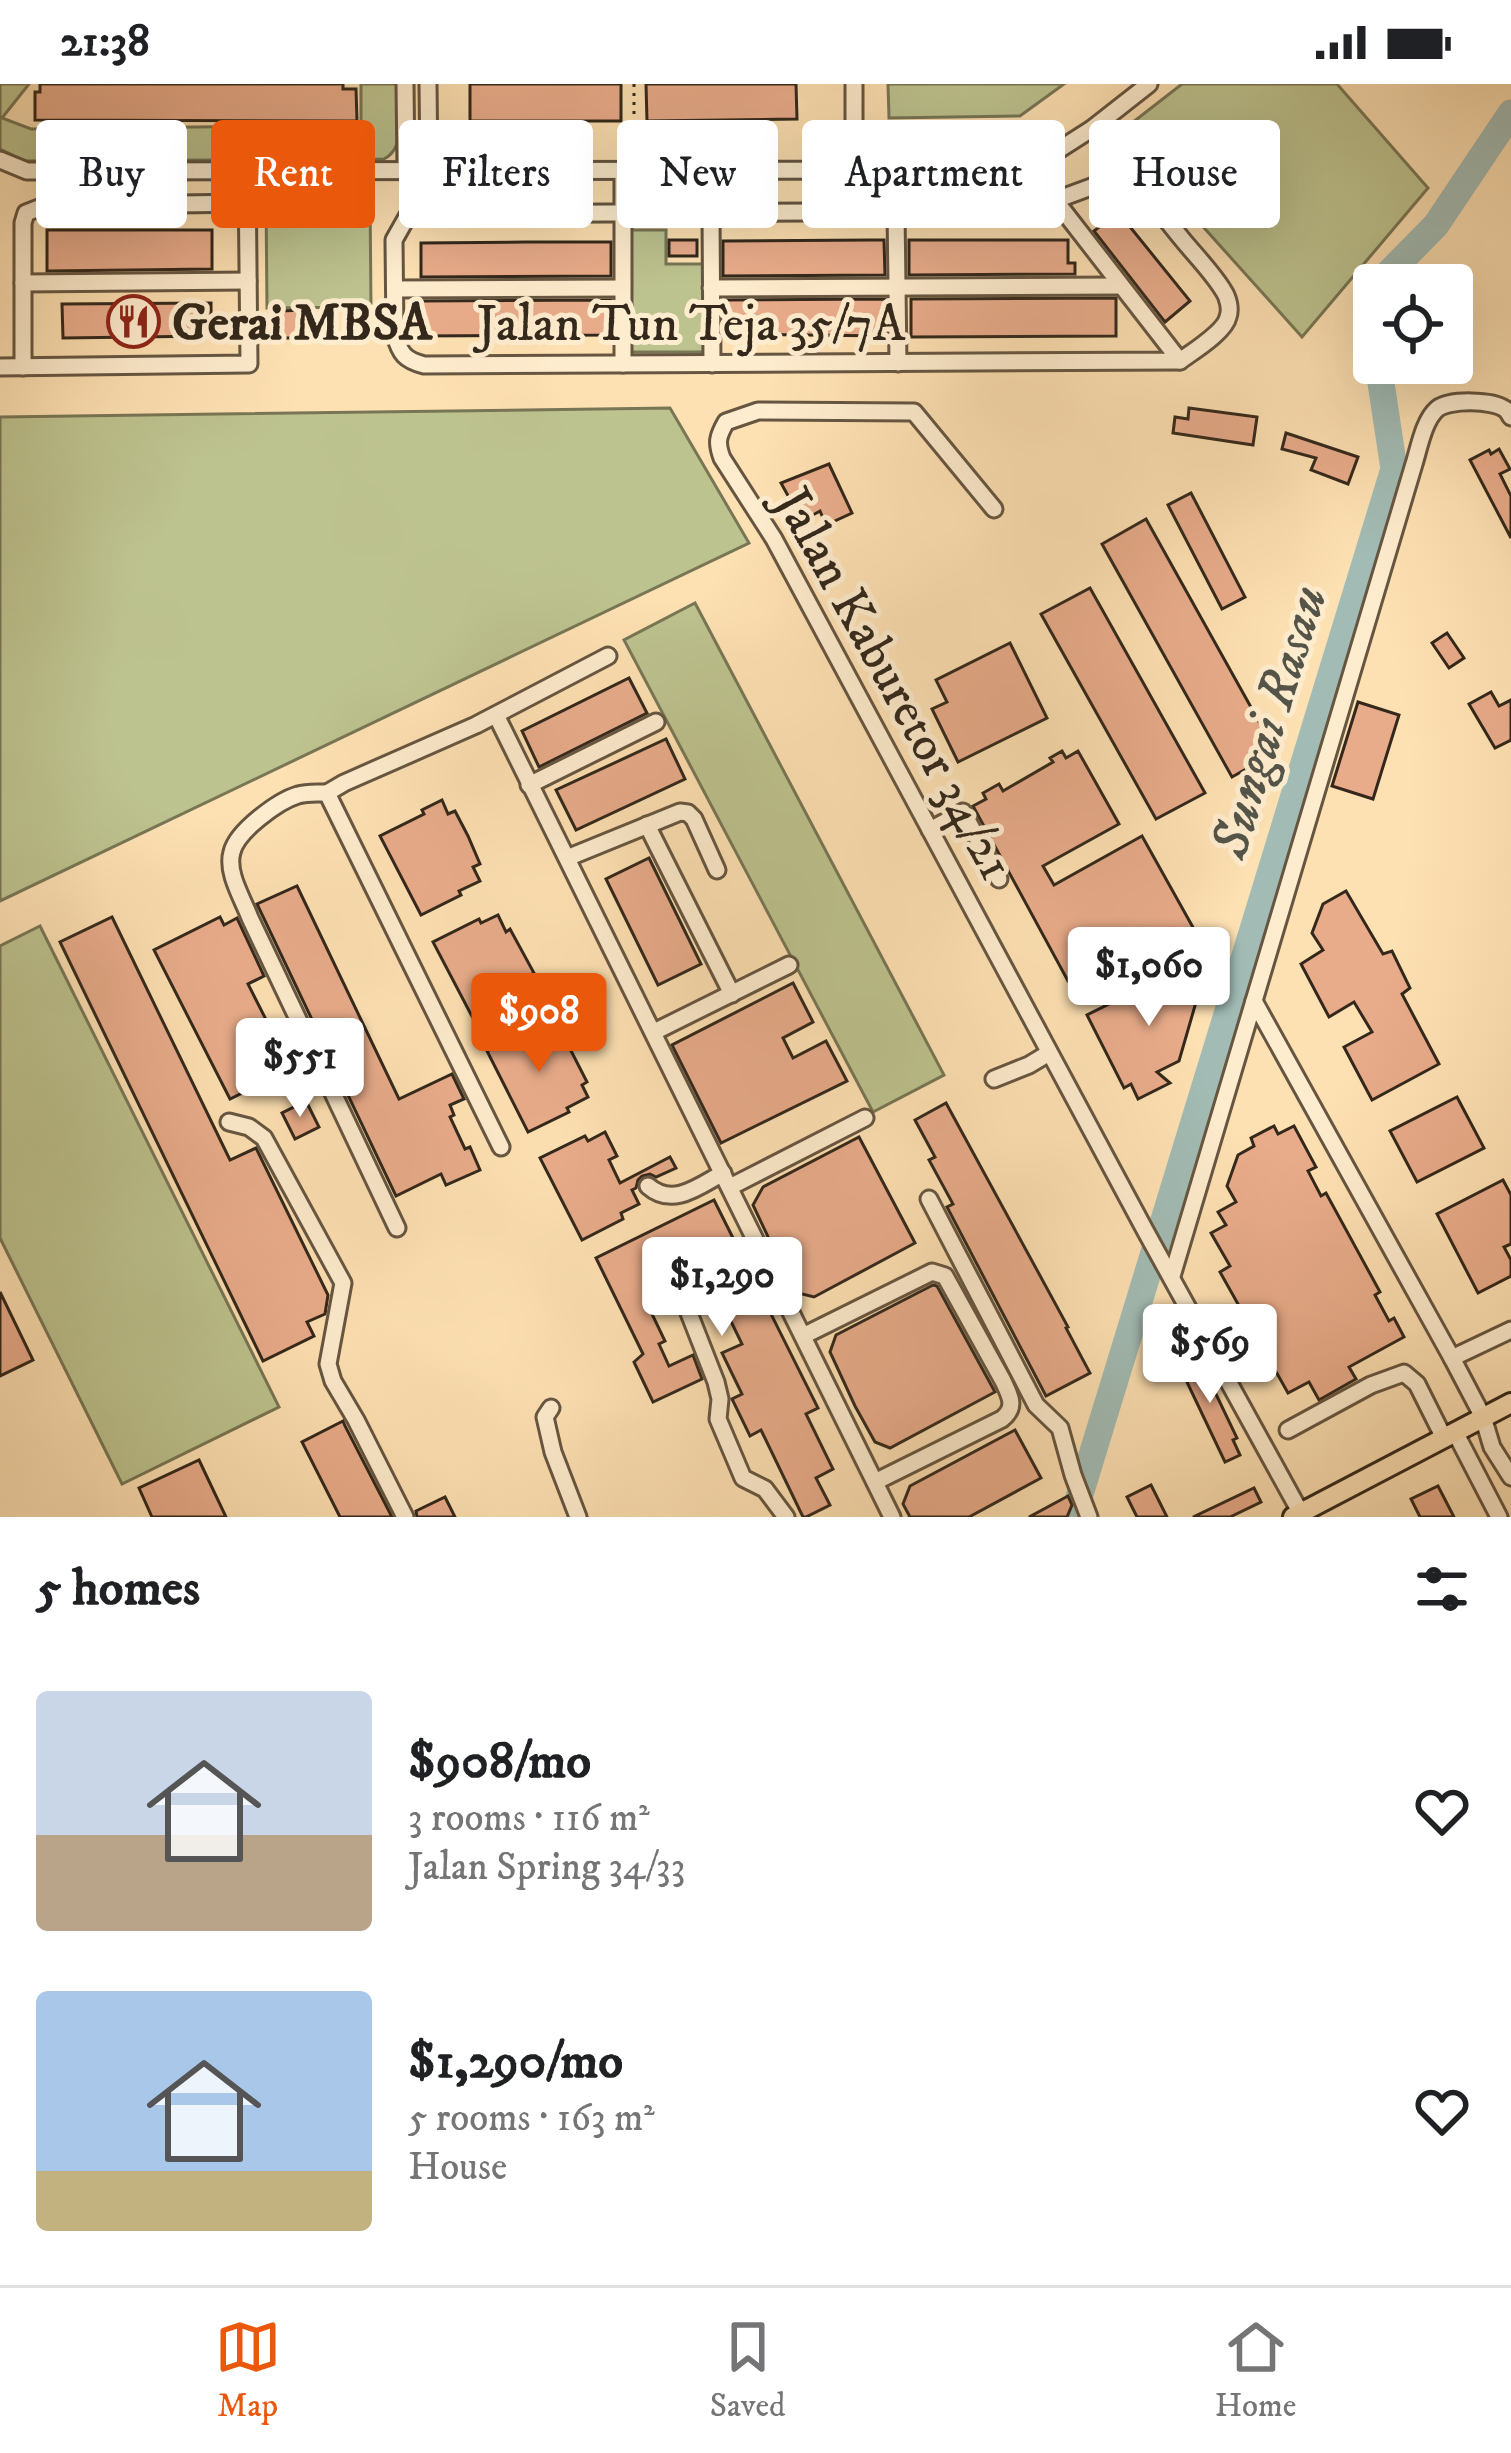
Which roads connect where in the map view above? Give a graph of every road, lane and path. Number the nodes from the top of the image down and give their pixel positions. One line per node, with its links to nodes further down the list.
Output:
1 (405, 84): 6 (street)
2 (428, 84): 7 (street)
3 (634, 84): 8 (path)
4 (854, 84): 9 (street)
5 (1149, 84): 10 (street)
6 (405, 120)
7 (428, 120)
8 (634, 120)
9 (854, 120)
10 (1103, 120)
11 (0, 160): 12 (street)
12 (211, 170)
13 (211, 204): 22 (street)
14 (617, 213): 27 (street, Jalan Tun Teja 35/7A)
15 (1065, 213): 24 (street)
16 (247, 228): 21 (street)
17 (622, 228): 25 (street)
18 (711, 228): 26 (street)
19 (896, 228): 23 (street)
20 (1174, 228): 28 (street)
21 (248, 281): 22 (street); 33 (street)
22 (23, 283): 33 (street)
23 (897, 286): 24 (street); 26 (street); 29 (street)
24 (1119, 286): 28 (street)
25 (622, 288): 27 (street); 30 (street)
26 (711, 288): 31 (street)
27 (394, 290): 30 (street, Jalan Tun Teja 35/7A)
28 (1180, 361): 29 (street, Jalan Tun Teja 35/7A)
29 (898, 362): 31 (street, Jalan Tun Teja 35/7A)
30 (622, 364): 31 (street, Jalan Tun Teja 35/7A)
31 (712, 364)
32 (0, 367): 33 (street)
33 (23, 367)
34 (1511, 417): 48 (street)
35 (994, 509): 42 (street, Jalan Kaburetor 34/21)
36 (608, 656): 37 (street)
37 (496, 715): 39 (street); 40 (street)
38 (656, 722): 39 (street)
39 (529, 785): 43 (street)
40 (327, 793): 54 (street); 58 (street)
41 (647, 825): 43 (street); 44 (street); 47 (street)
42 (930, 830): 45 (street); 50 (street, Jalan Kaburetor 34/21)
43 (567, 859): 49 (street)
44 (717, 870)
45 (999, 879)
46 (789, 965): 47 (street)
47 (732, 994): 49 (street)
48 (1253, 1001): 59 (street); 63 (street)
49 (654, 1032): 55 (street)
50 (1049, 1053): 51 (street); 59 (street, Jalan Kaburetor 34/21)
51 (994, 1079)
52 (866, 1118): 55 (street)
53 (229, 1122): 73 (street)
54 (501, 1148)
55 (727, 1180): 56 (street); 62 (street)
56 (648, 1186)
57 (928, 1199): 71 (street)
58 (397, 1228)
59 (1172, 1276): 72 (street, Jalan Kaburetor 34/21)
60 (689, 1313): 75 (street)
61 (1511, 1330): 63 (street)
62 (803, 1336): 70 (street); 70 (street)
63 (1452, 1358): 66 (street)
64 (1511, 1403): 66 (main road)
65 (551, 1408): 74 (street)
66 (1484, 1417): 68 (main road); 69 (street)
67 (1288, 1430): 68 (street)
68 (1450, 1435): 72 (main road); 77 (street)
69 (1510, 1474)
70 (875, 1482): 76 (street)
71 (1089, 1514)
72 (1299, 1516)
73 (405, 1517)
74 (578, 1517)
75 (786, 1517)
76 (892, 1517)
77 (1499, 1517)

